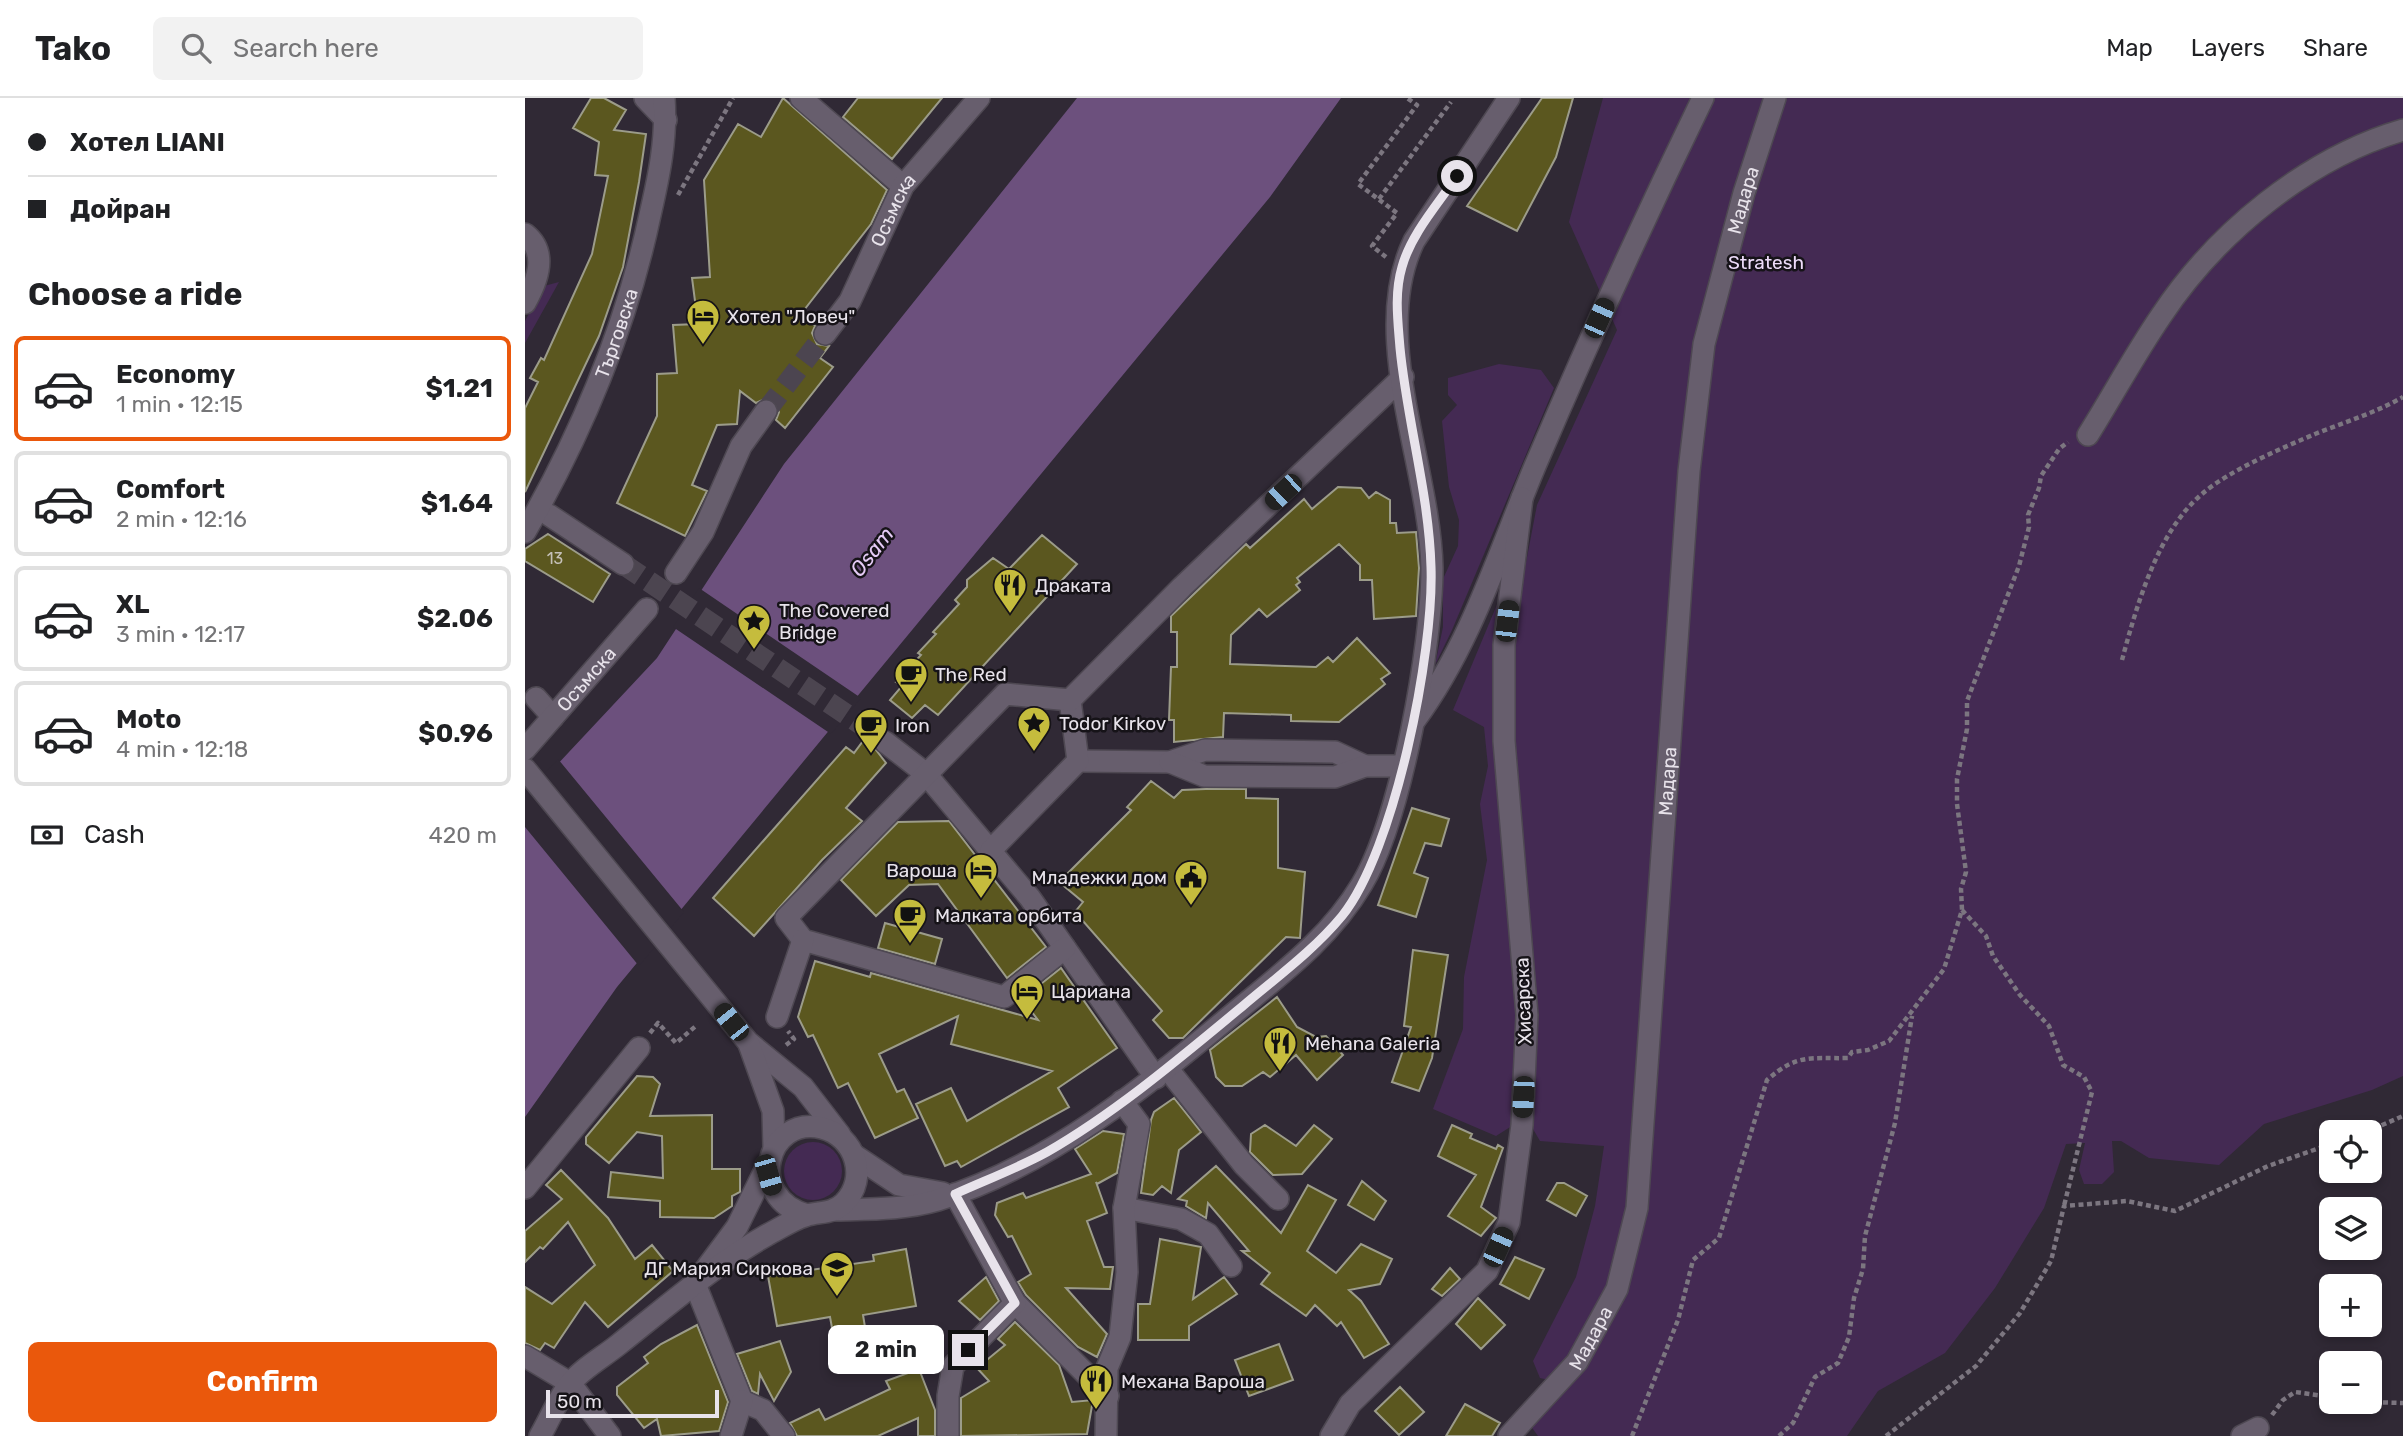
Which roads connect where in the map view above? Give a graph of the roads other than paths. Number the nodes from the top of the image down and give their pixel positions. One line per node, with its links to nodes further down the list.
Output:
1 (645, 98): 8 (street)
2 (664, 98): 8 (street, Търговска)
3 (801, 98): 10 (street)
4 (979, 98): 10 (street, Осъмска)
5 (1509, 98): 14 (street)
6 (1703, 98): 17 (street)
7 (1775, 98): 63 (street, Мадара)
8 (666, 120): 19 (street, Търговска)
9 (2403, 130): 16 (street)
10 (903, 186): 13 (street, Осъмска)
11 (525, 234): 12 (street)
12 (525, 303)
13 (825, 334)
14 (1403, 377): 24 (street); 26 (street)
15 (766, 411): 21 (street)
16 (2088, 435)
17 (1522, 498): 26 (street); 62 (street, Хисарска)
18 (549, 515): 20 (street)
19 (525, 532)
20 (623, 564)
21 (676, 573)
22 (647, 609): 25 (street, Осъмска)
23 (536, 698): 25 (street)
24 (1070, 700): 29 (street); 32 (street)
25 (553, 717): 28 (street, Осъмска)
26 (1412, 725): 30 (street)
27 (885, 742): 32 (street)
28 (525, 749)
29 (1078, 761): 30 (street); 33 (street)
30 (1402, 766): 39 (street)
31 (526, 771): 37 (street)
32 (925, 773): 33 (street); 34 (street)
33 (991, 850): 35 (street)
34 (803, 940): 35 (street); 36 (street)
35 (1065, 948): 39 (street)
36 (777, 1017)
37 (748, 1042): 41 (street); 42 (street)
38 (639, 1048): 43 (street)
39 (1162, 1073): 40 (street); 45 (street)
40 (1122, 1101): 44 (street); 46 (street)
41 (849, 1147): 42 (street); 44 (street); 47 (street)
42 (772, 1154): 48 (street); 50 (street)
43 (525, 1188)
44 (955, 1194): 47 (street); 51 (street)
45 (1278, 1199)
46 (1124, 1208): 49 (street); 54 (street)
47 (834, 1210): 48 (street)
48 (807, 1215): 50 (street)
49 (1231, 1266)
50 (695, 1284): 53 (street); 55 (street)
51 (1015, 1303): 54 (street); 60 (street)
52 (525, 1356): 53 (street)
53 (569, 1383): 56 (street); 57 (street)
54 (1108, 1396): 61 (street)
55 (742, 1401): 58 (street); 59 (street)
56 (540, 1436)
57 (610, 1436)
58 (731, 1436)
59 (784, 1436)
60 (949, 1436)
61 (1106, 1436)
62 (1331, 1436)
63 (1510, 1436)

